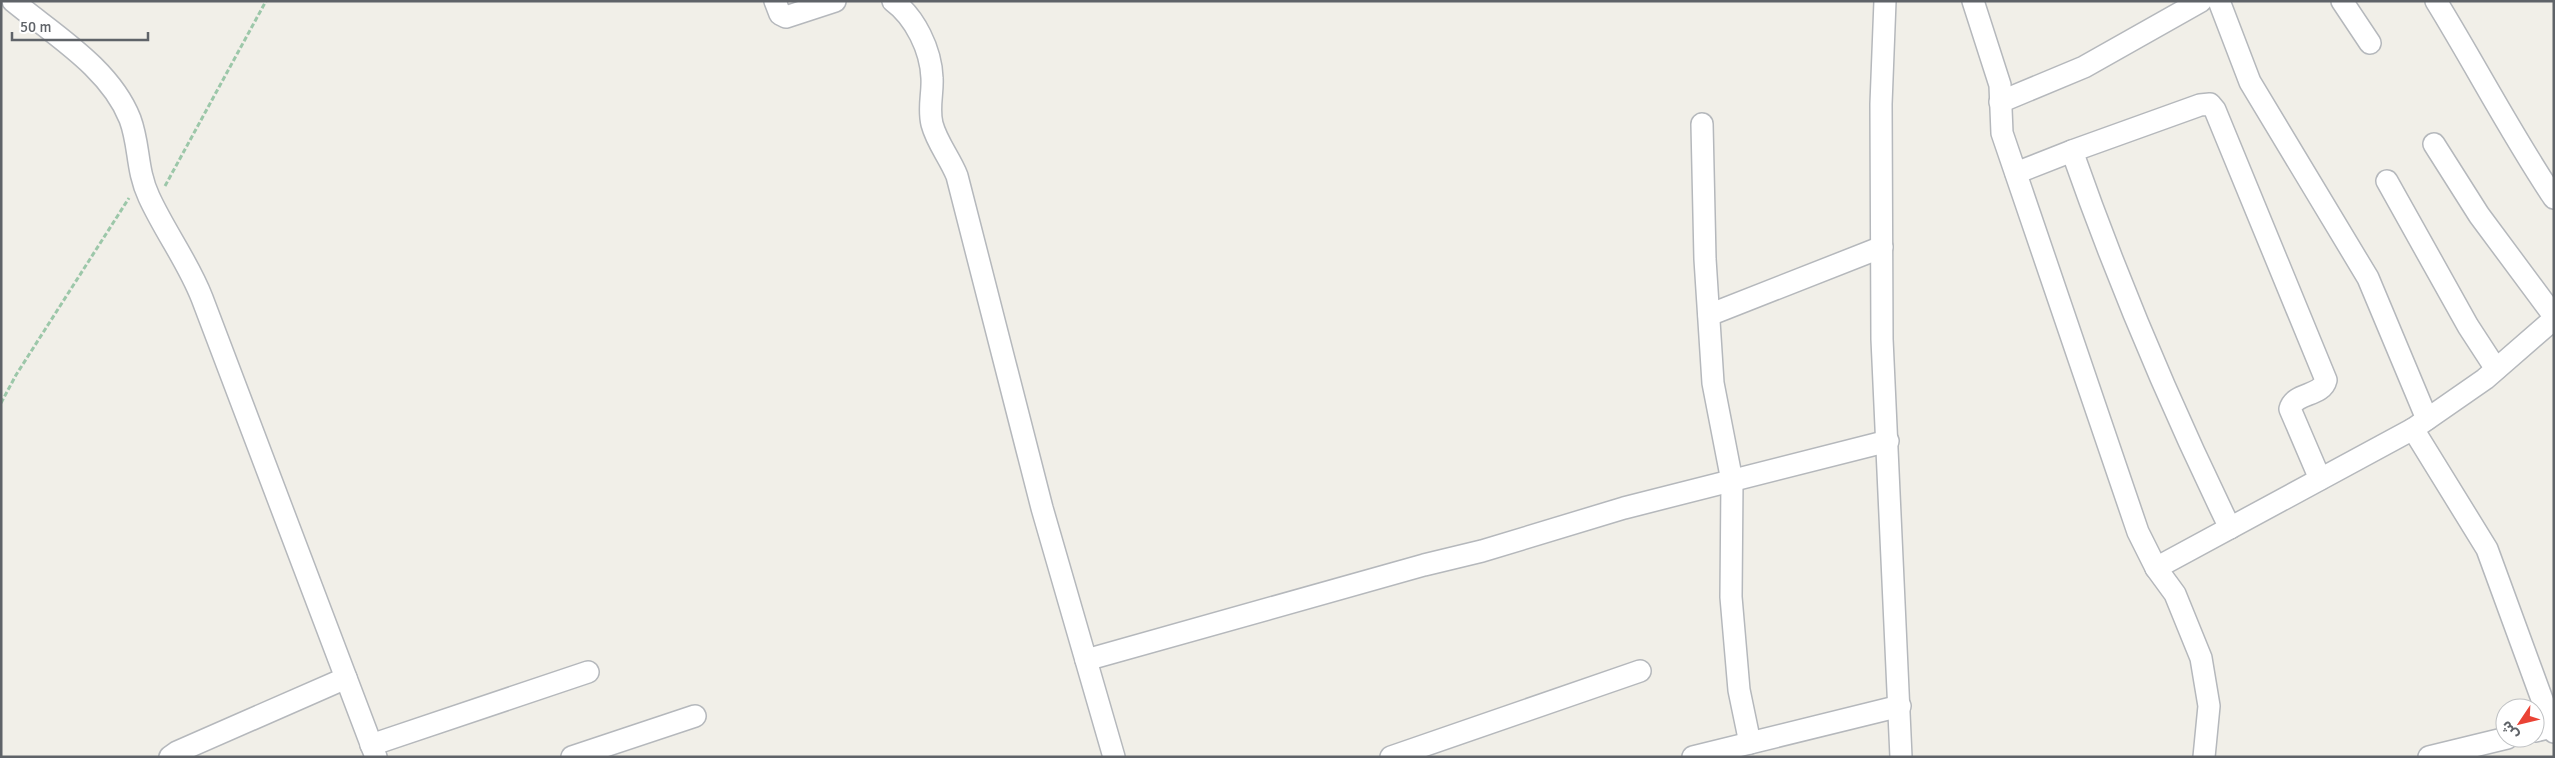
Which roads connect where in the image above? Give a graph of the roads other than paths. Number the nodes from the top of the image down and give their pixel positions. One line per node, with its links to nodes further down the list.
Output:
1 (13, 1): 32 (street)
2 (775, 1): 3 (street)
3 (836, 1)
4 (893, 1): 29 (street)
5 (1885, 1): 19 (street)
6 (1972, 1): 12 (street)
7 (2201, 1): 12 (street)
8 (2219, 1): 23 (street)
9 (2342, 1): 11 (street)
10 (2436, 1): 18 (street)
11 (2370, 43)
12 (2000, 102): 16 (street)
13 (1702, 124): 20 (street)
14 (2434, 144): 21 (street)
15 (2072, 151): 16 (street); 25 (street); 27 (street)
16 (2016, 173): 28 (street)
17 (2387, 180): 22 (street)
18 (2554, 198)
19 (1882, 247): 20 (street); 24 (street)
20 (1709, 316): 26 (street)
21 (2554, 318): 22 (street)
22 (2496, 369): 23 (street)
23 (2420, 424): 25 (street); 35 (street)
24 (1888, 441): 26 (street); 33 (street)
25 (2320, 479): 27 (street)
26 (1732, 481): 29 (street); 37 (street)
27 (2230, 528): 28 (street)
28 (2156, 568): 46 (street)
29 (1086, 660): 43 (street)
30 (1640, 671): 38 (street)
31 (588, 672): 39 (street)
32 (346, 678): 39 (street); 41 (street)
33 (1900, 706): 37 (street); 40 (street)
34 (695, 716): 42 (street)
35 (2547, 730)
36 (2495, 741): 47 (street)
37 (1750, 743): 45 (street)
38 (1449, 747): 44 (street)
39 (374, 751)
40 (1897, 756)
41 (170, 757)
42 (572, 757)
43 (1114, 757)
44 (1391, 757)
45 (1693, 757)
46 (2204, 757)
47 (2430, 757)

